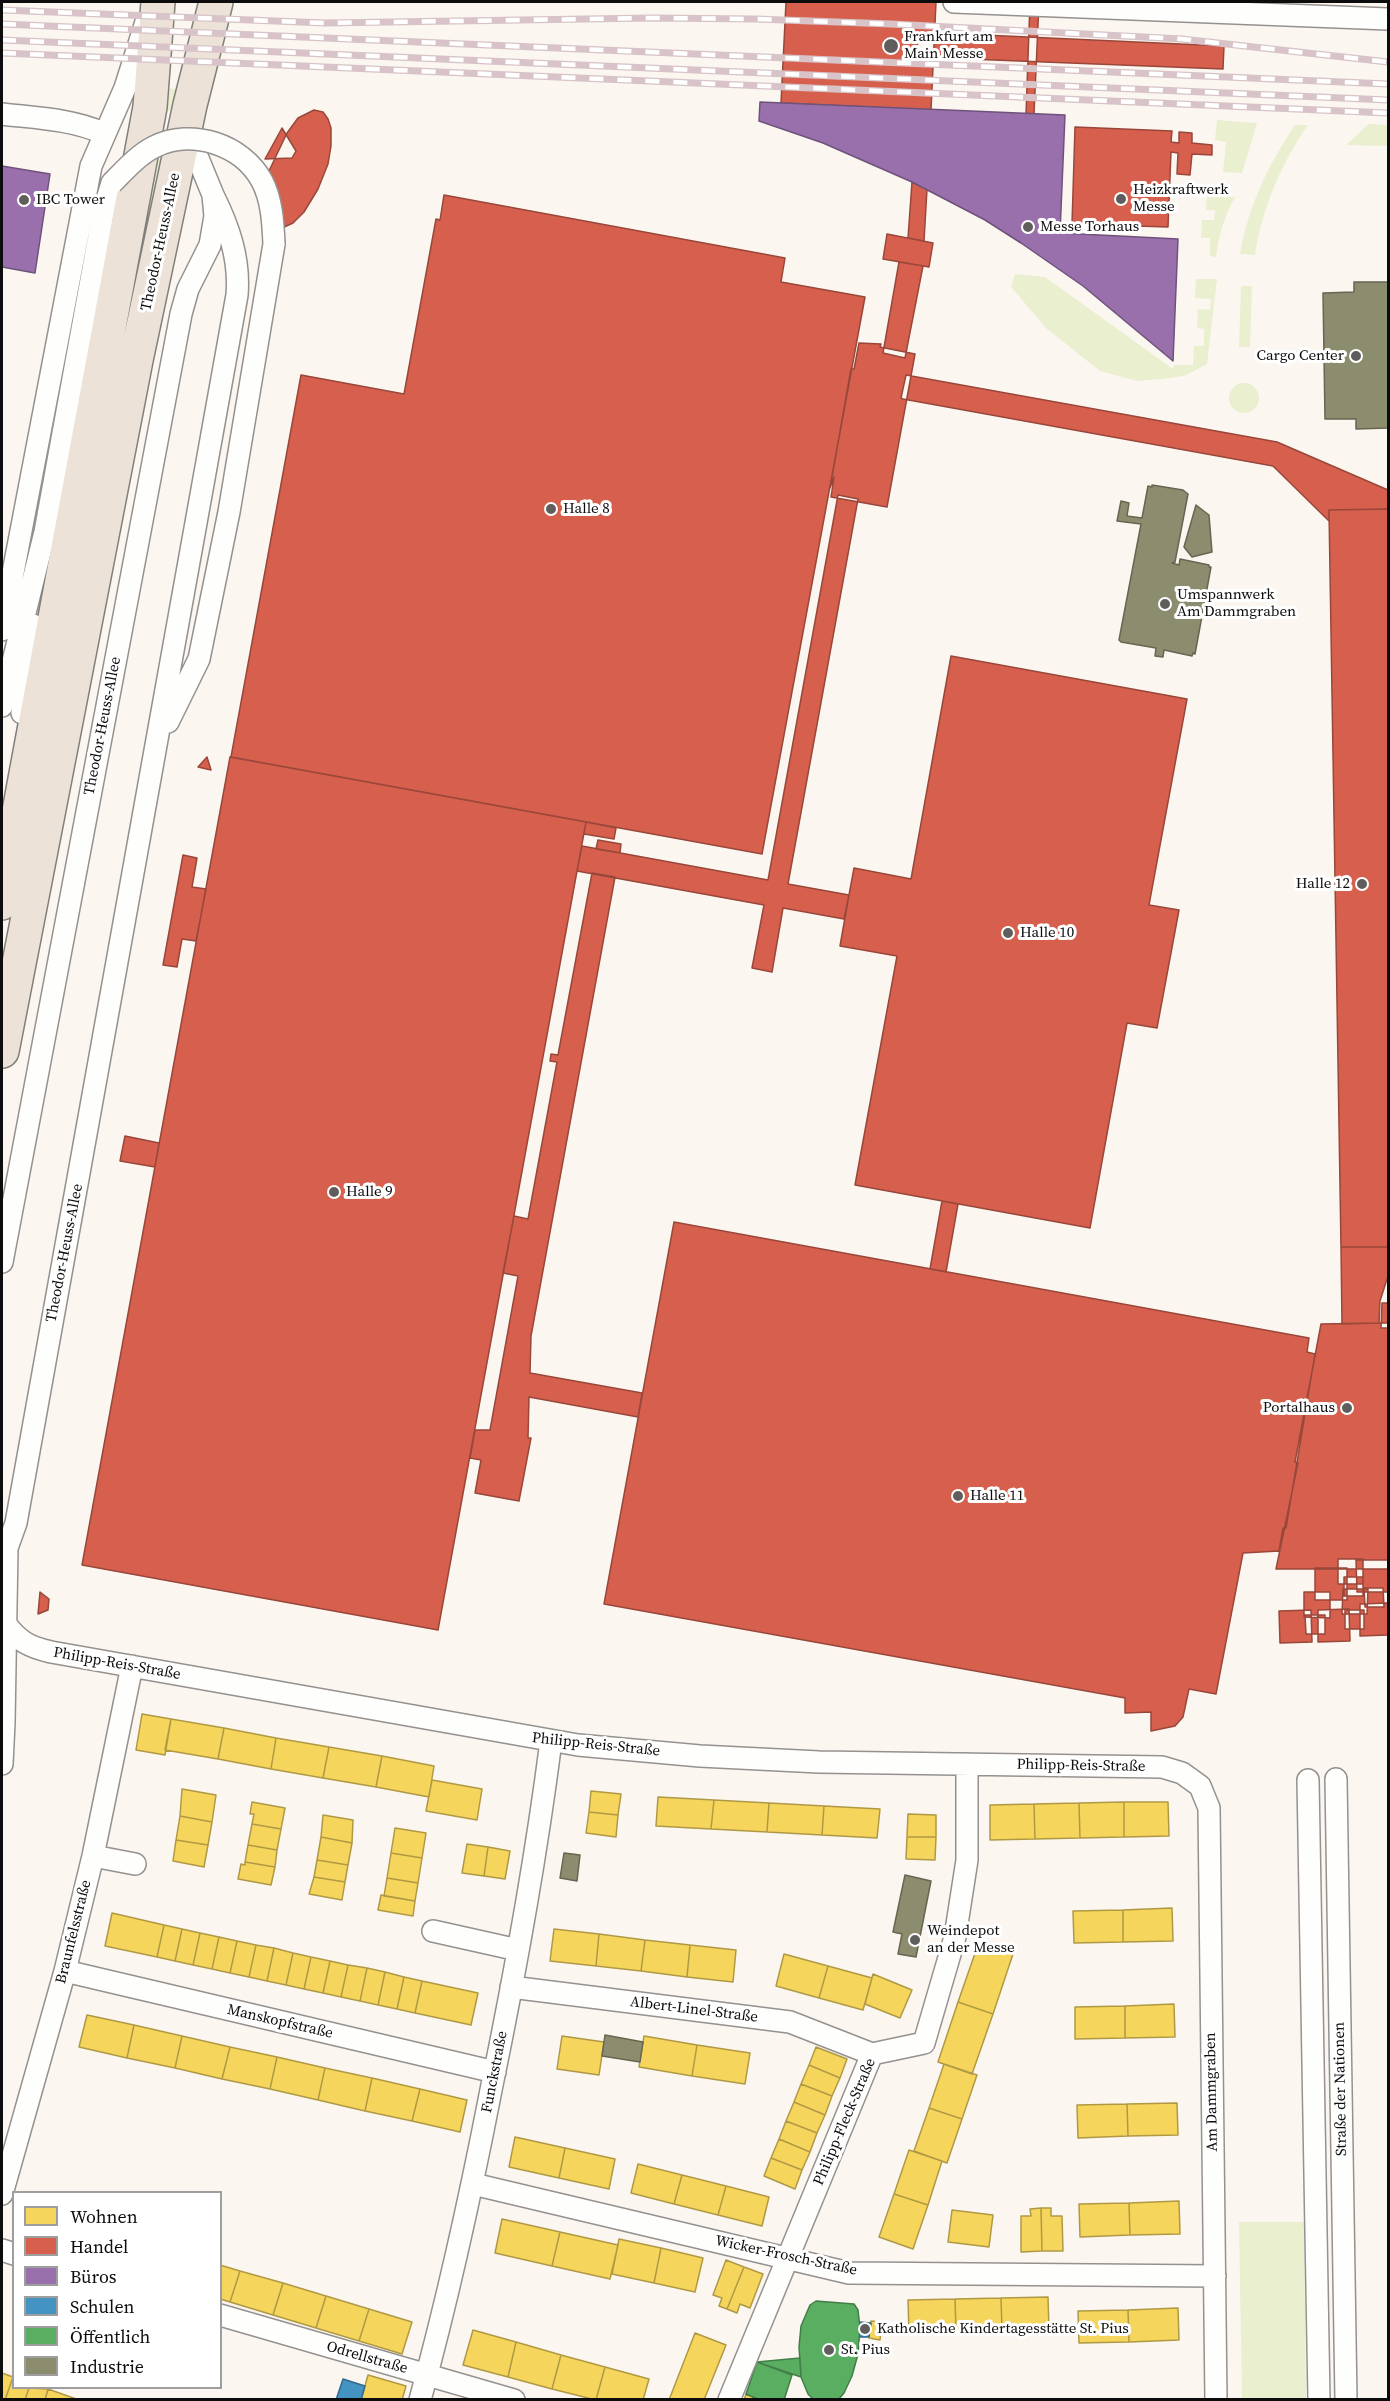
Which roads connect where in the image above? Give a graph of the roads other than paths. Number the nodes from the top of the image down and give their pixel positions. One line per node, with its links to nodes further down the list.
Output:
1 (152, 2): 8 (street)
2 (158, 2): 15 (main road)
3 (216, 2): 6 (main road, Theodor-Heuss-Allee)
4 (954, 2): 5 (street)
5 (1389, 19)
6 (190, 105): 9 (street, Theodor-Heuss-Allee); 16 (main road, Theodor-Heuss-Allee)
7 (2, 114): 8 (street)
8 (103, 133): 11 (street)
9 (213, 195): 13 (street, Theodor-Heuss-Allee); 17 (street, Theodor-Heuss-Allee)
10 (45, 532): 12 (street, Theodor-Heuss-Allee); 13 (street, Theodor-Heuss-Allee, bridge); 14 (street, Theodor-Heuss-Allee)
11 (2, 630)
12 (2, 706)
13 (157, 744): 18 (street, Theodor-Heuss-Allee)
14 (2, 883)
15 (2, 903)
16 (2, 1052)
17 (2, 1262)
18 (5, 1623): 19 (street, Philipp-Reis-Straße); 21 (street, Theodor-Heuss-Allee)
19 (132, 1666): 20 (street, Philipp-Reis-Straße); 26 (street, Braunfelsstraße)
20 (551, 1741): 22 (street, Philipp-Reis-Straße); 29 (street, Funckstraße)
21 (2, 1764)
22 (967, 1764): 25 (street, Philipp-Reis-Straße); 32 (street, Philipp-Fleck-Straße)
23 (1336, 1779): 45 (street, Straße der Nationen)
24 (1308, 1780): 44 (street, Straße der Nationen)
25 (1200, 1785): 37 (street, Am Dammgraben)
26 (93, 1856): 27 (street); 30 (street, Braunfelsstraße)
27 (135, 1864)
28 (433, 1931): 29 (street)
29 (518, 1950): 31 (street, Funckstraße)
30 (65, 1971): 33 (street, Manskopfstraße); 35 (street, Braunfelsstraße)
31 (512, 1987): 32 (street, Albert-Linel-Straße); 33 (street, Funckstraße)
32 (872, 2054): 36 (street, Philipp-Fleck-Straße)
33 (495, 2072): 34 (street, Funckstraße)
34 (472, 2184): 36 (street, Wicker-Frosch-Straße); 39 (street, Funckstraße)
35 (2, 2194)
36 (789, 2257): 37 (street, Wicker-Frosch-Straße); 42 (street, Philipp-Fleck-Straße)
37 (1215, 2276): 43 (street, Am Dammgraben)
38 (222, 2316): 39 (street, Odrellstraße)
39 (427, 2375): 40 (street, Funckstraße); 41 (street, Odrellstraße)
40 (420, 2400)
41 (514, 2400)
42 (729, 2400)
43 (1216, 2400)
44 (1319, 2400)
45 (1346, 2400)

